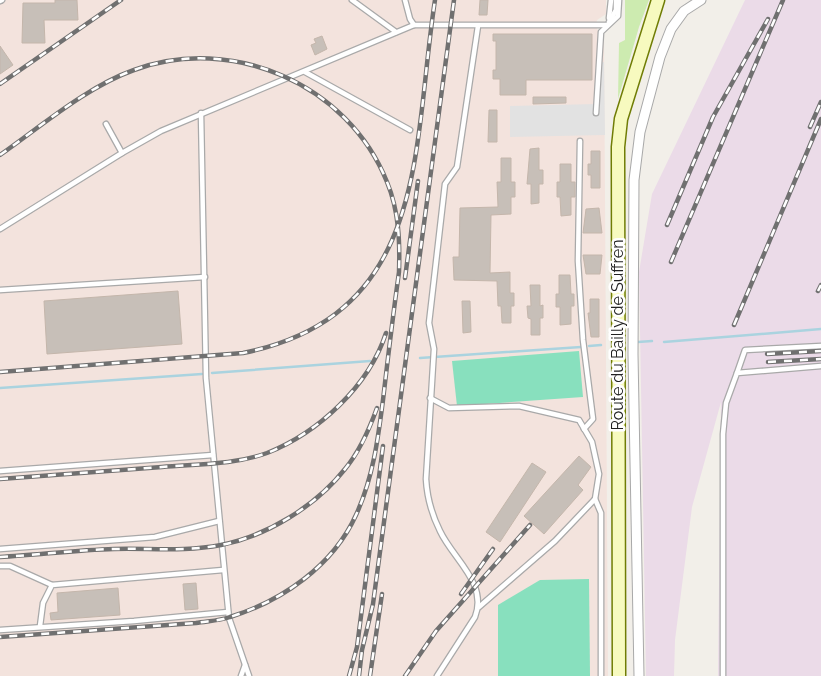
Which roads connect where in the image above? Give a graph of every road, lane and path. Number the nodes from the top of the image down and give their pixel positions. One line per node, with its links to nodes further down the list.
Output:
1 (352, 0): 10 (lane)
2 (405, 0): 7 (lane)
3 (611, 0): 8 (lane)
4 (618, 0): 8 (lane)
5 (658, 0): 43 (main road, Route du Bailly de Suffren)
6 (701, 0): 44 (street)
7 (414, 25): 9 (lane); 10 (lane)
8 (607, 25): 9 (lane); 13 (lane)
9 (478, 26): 24 (lane)
10 (396, 32): 11 (lane)
11 (305, 72): 12 (lane); 15 (lane)
12 (201, 113): 17 (lane); 19 (lane)
13 (596, 113)
14 (106, 124): 17 (lane)
15 (410, 130)
16 (580, 141): 25 (lane)
17 (122, 153): 18 (lane)
18 (0, 229)
19 (205, 277): 20 (lane); 26 (lane)
20 (0, 290)
21 (821, 346): 23 (lane)
22 (821, 366): 23 (lane)
23 (737, 373): 45 (lane)
24 (430, 398): 25 (lane); 34 (lane)
25 (584, 429): 28 (lane)
26 (213, 455): 27 (lane); 29 (lane)
27 (0, 471)
28 (595, 499): 34 (lane); 42 (lane)
29 (219, 522): 30 (lane); 32 (lane)
30 (0, 549)
31 (0, 566): 33 (lane)
32 (223, 570): 33 (lane); 35 (lane)
33 (52, 585): 36 (lane)
34 (479, 607): 41 (lane)
35 (228, 612): 36 (lane); 38 (lane)
36 (40, 626): 37 (lane)
37 (0, 630)
38 (245, 665): 39 (lane); 40 (lane)
39 (241, 676)
40 (249, 676)
41 (438, 676)
42 (601, 676)
43 (619, 676)
44 (639, 676)
45 (723, 676)

